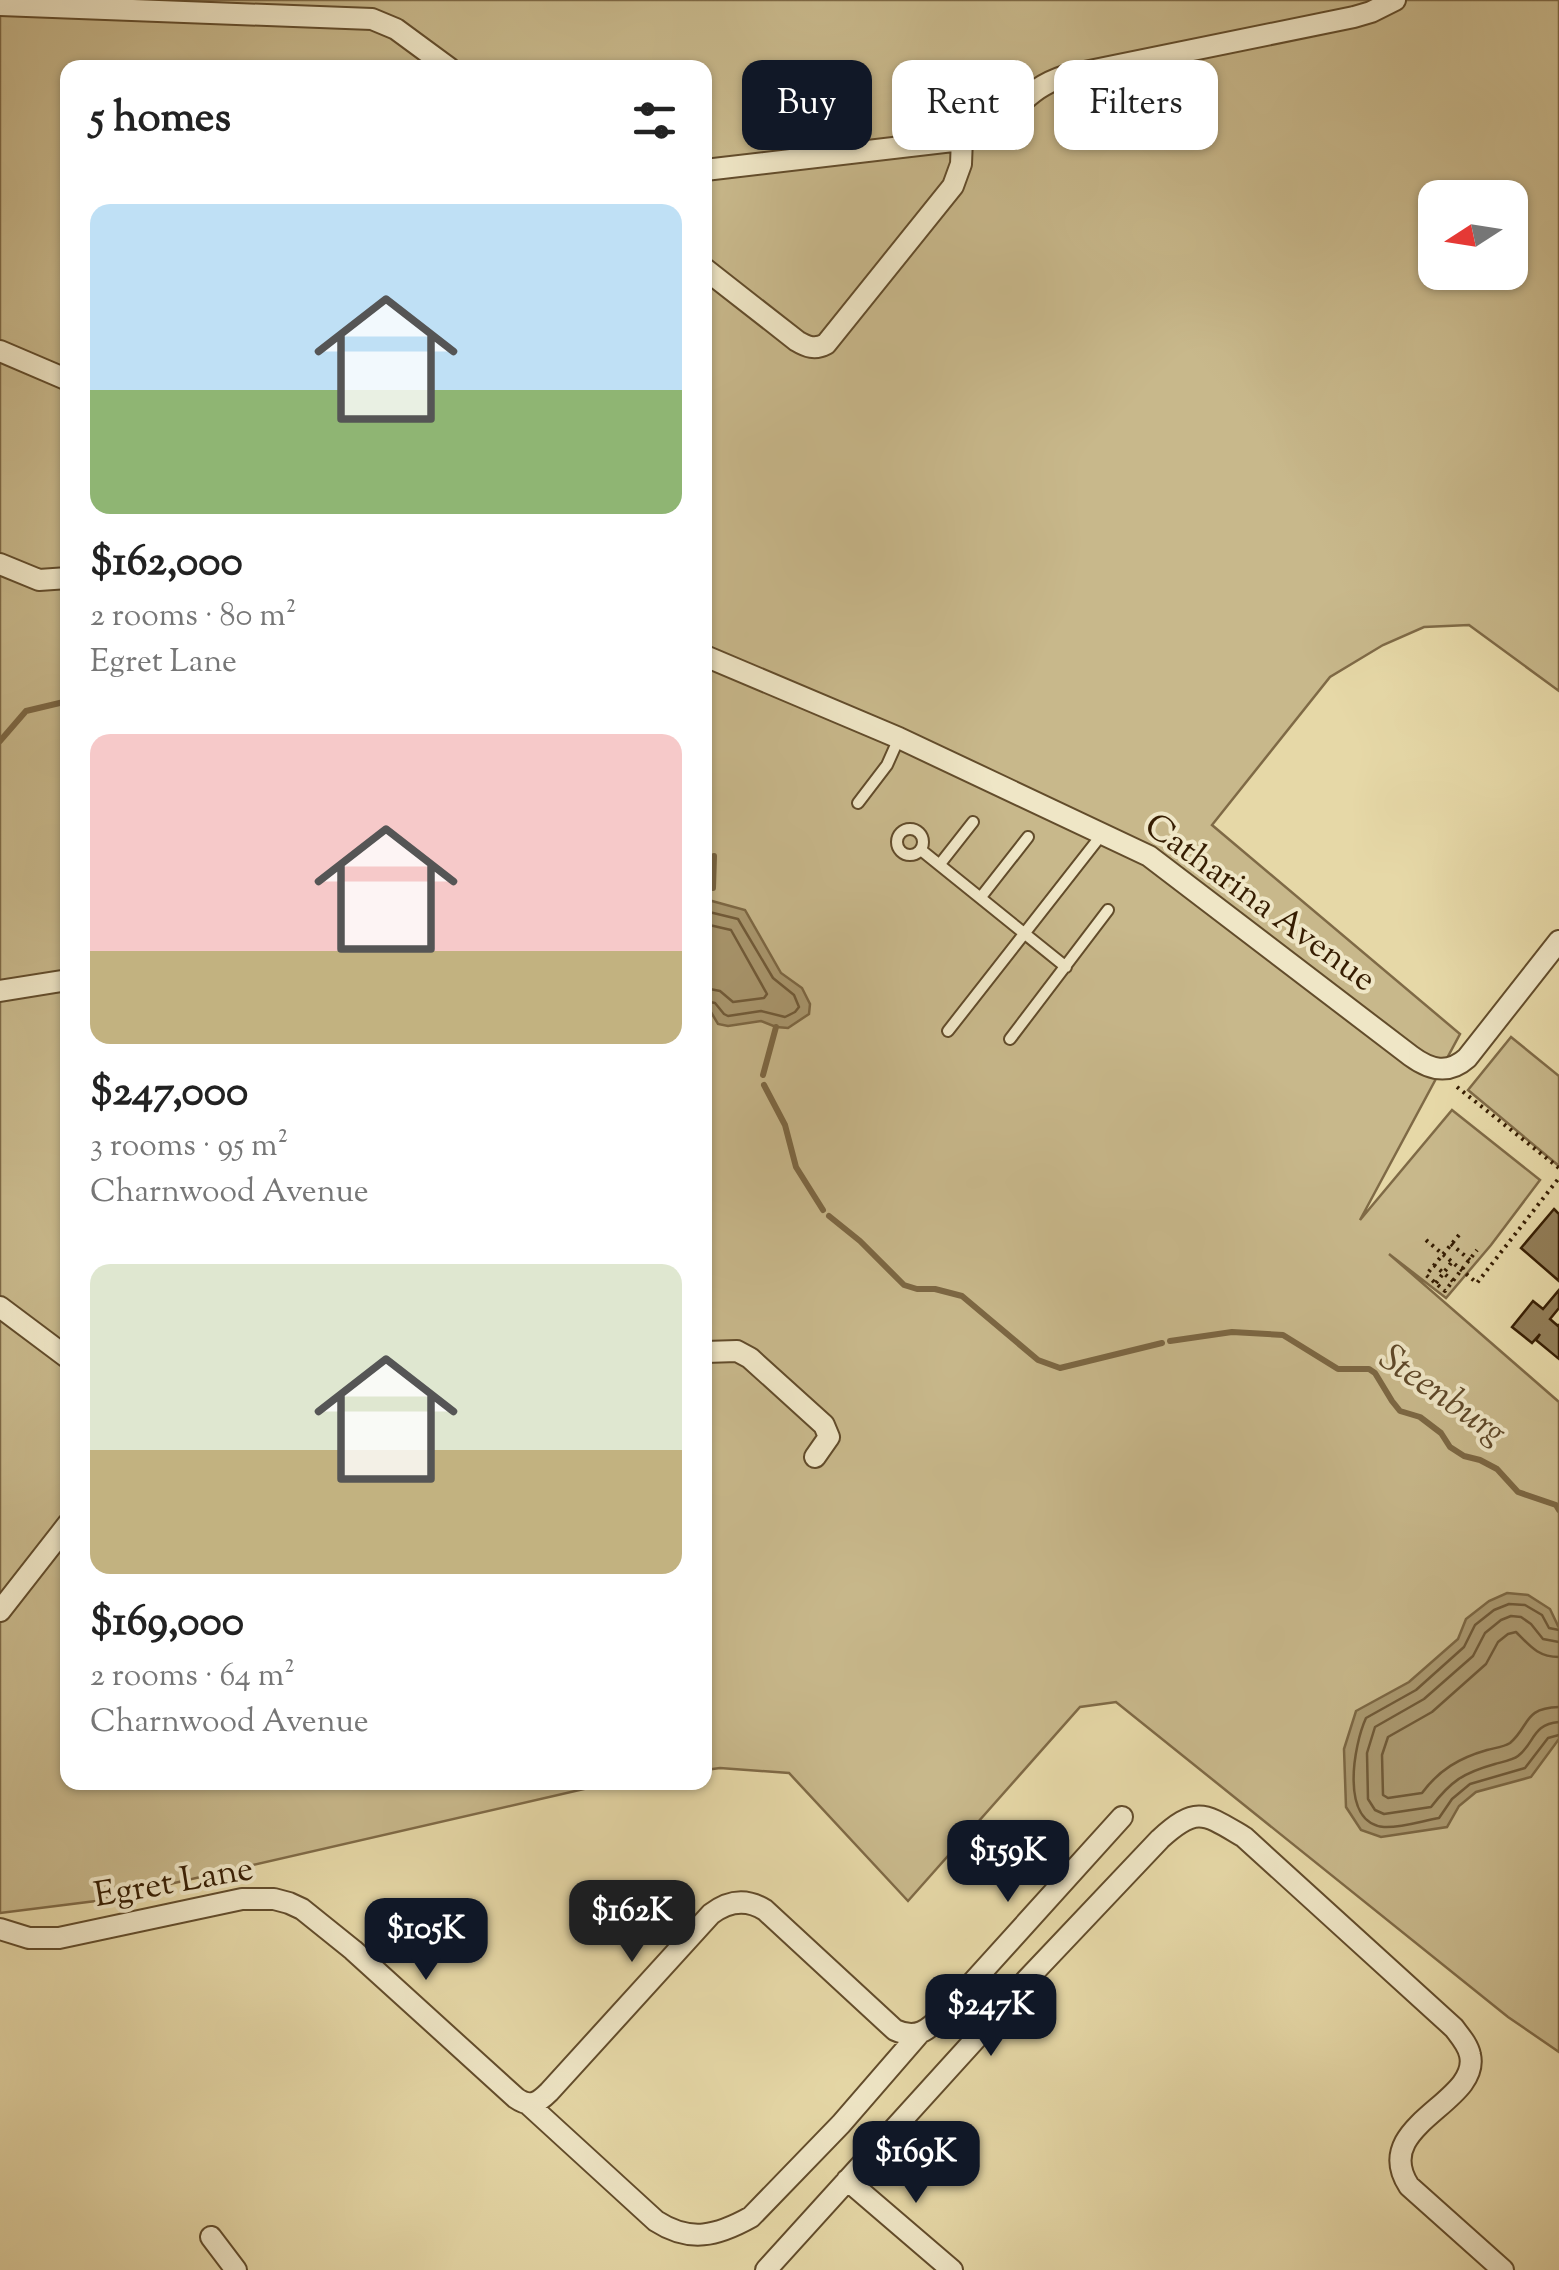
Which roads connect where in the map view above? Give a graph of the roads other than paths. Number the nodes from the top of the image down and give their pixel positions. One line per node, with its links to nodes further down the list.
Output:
1 (1395, 0): 4 (street)
2 (0, 5): 3 (street)
3 (438, 60)
4 (1034, 91)
5 (892, 149): 7 (street)
6 (962, 150): 8 (street)
7 (712, 169)
8 (712, 275)
9 (0, 351): 10 (street)
10 (60, 377)
11 (0, 564): 12 (street)
12 (60, 579)
13 (712, 659): 14 (street, Catharina Avenue)
14 (899, 738): 15 (lane); 17 (street, Catharina Avenue)
15 (858, 804)
16 (974, 822): 20 (lane)
17 (1103, 833): 23 (lane); 24 (street, Catharina Avenue)
18 (1028, 837): 21 (lane)
19 (921, 850): 20 (lane)
20 (940, 864): 21 (lane)
21 (981, 897): 23 (lane)
22 (1108, 910): 25 (lane)
23 (1025, 933): 25 (lane); 28 (lane)
24 (1559, 941)
25 (1066, 967): 29 (lane)
26 (60, 981): 27 (street)
27 (0, 991)
28 (948, 1031)
29 (1010, 1039)
30 (0, 1307): 31 (street)
31 (60, 1352)
32 (712, 1352): 33 (street)
33 (815, 1457)
34 (60, 1534): 35 (street)
35 (0, 1612)
36 (1122, 1817): 38 (street, Egret Lane)
37 (0, 1929): 39 (street, Egret Lane)
38 (919, 2034): 39 (street, Egret Lane); 39 (street)
39 (526, 2103)
40 (847, 2180): 43 (street); 44 (street); 45 (street)
41 (211, 2237): 42 (street)
42 (236, 2270)
43 (766, 2270)
44 (952, 2270)
45 (1502, 2270)

